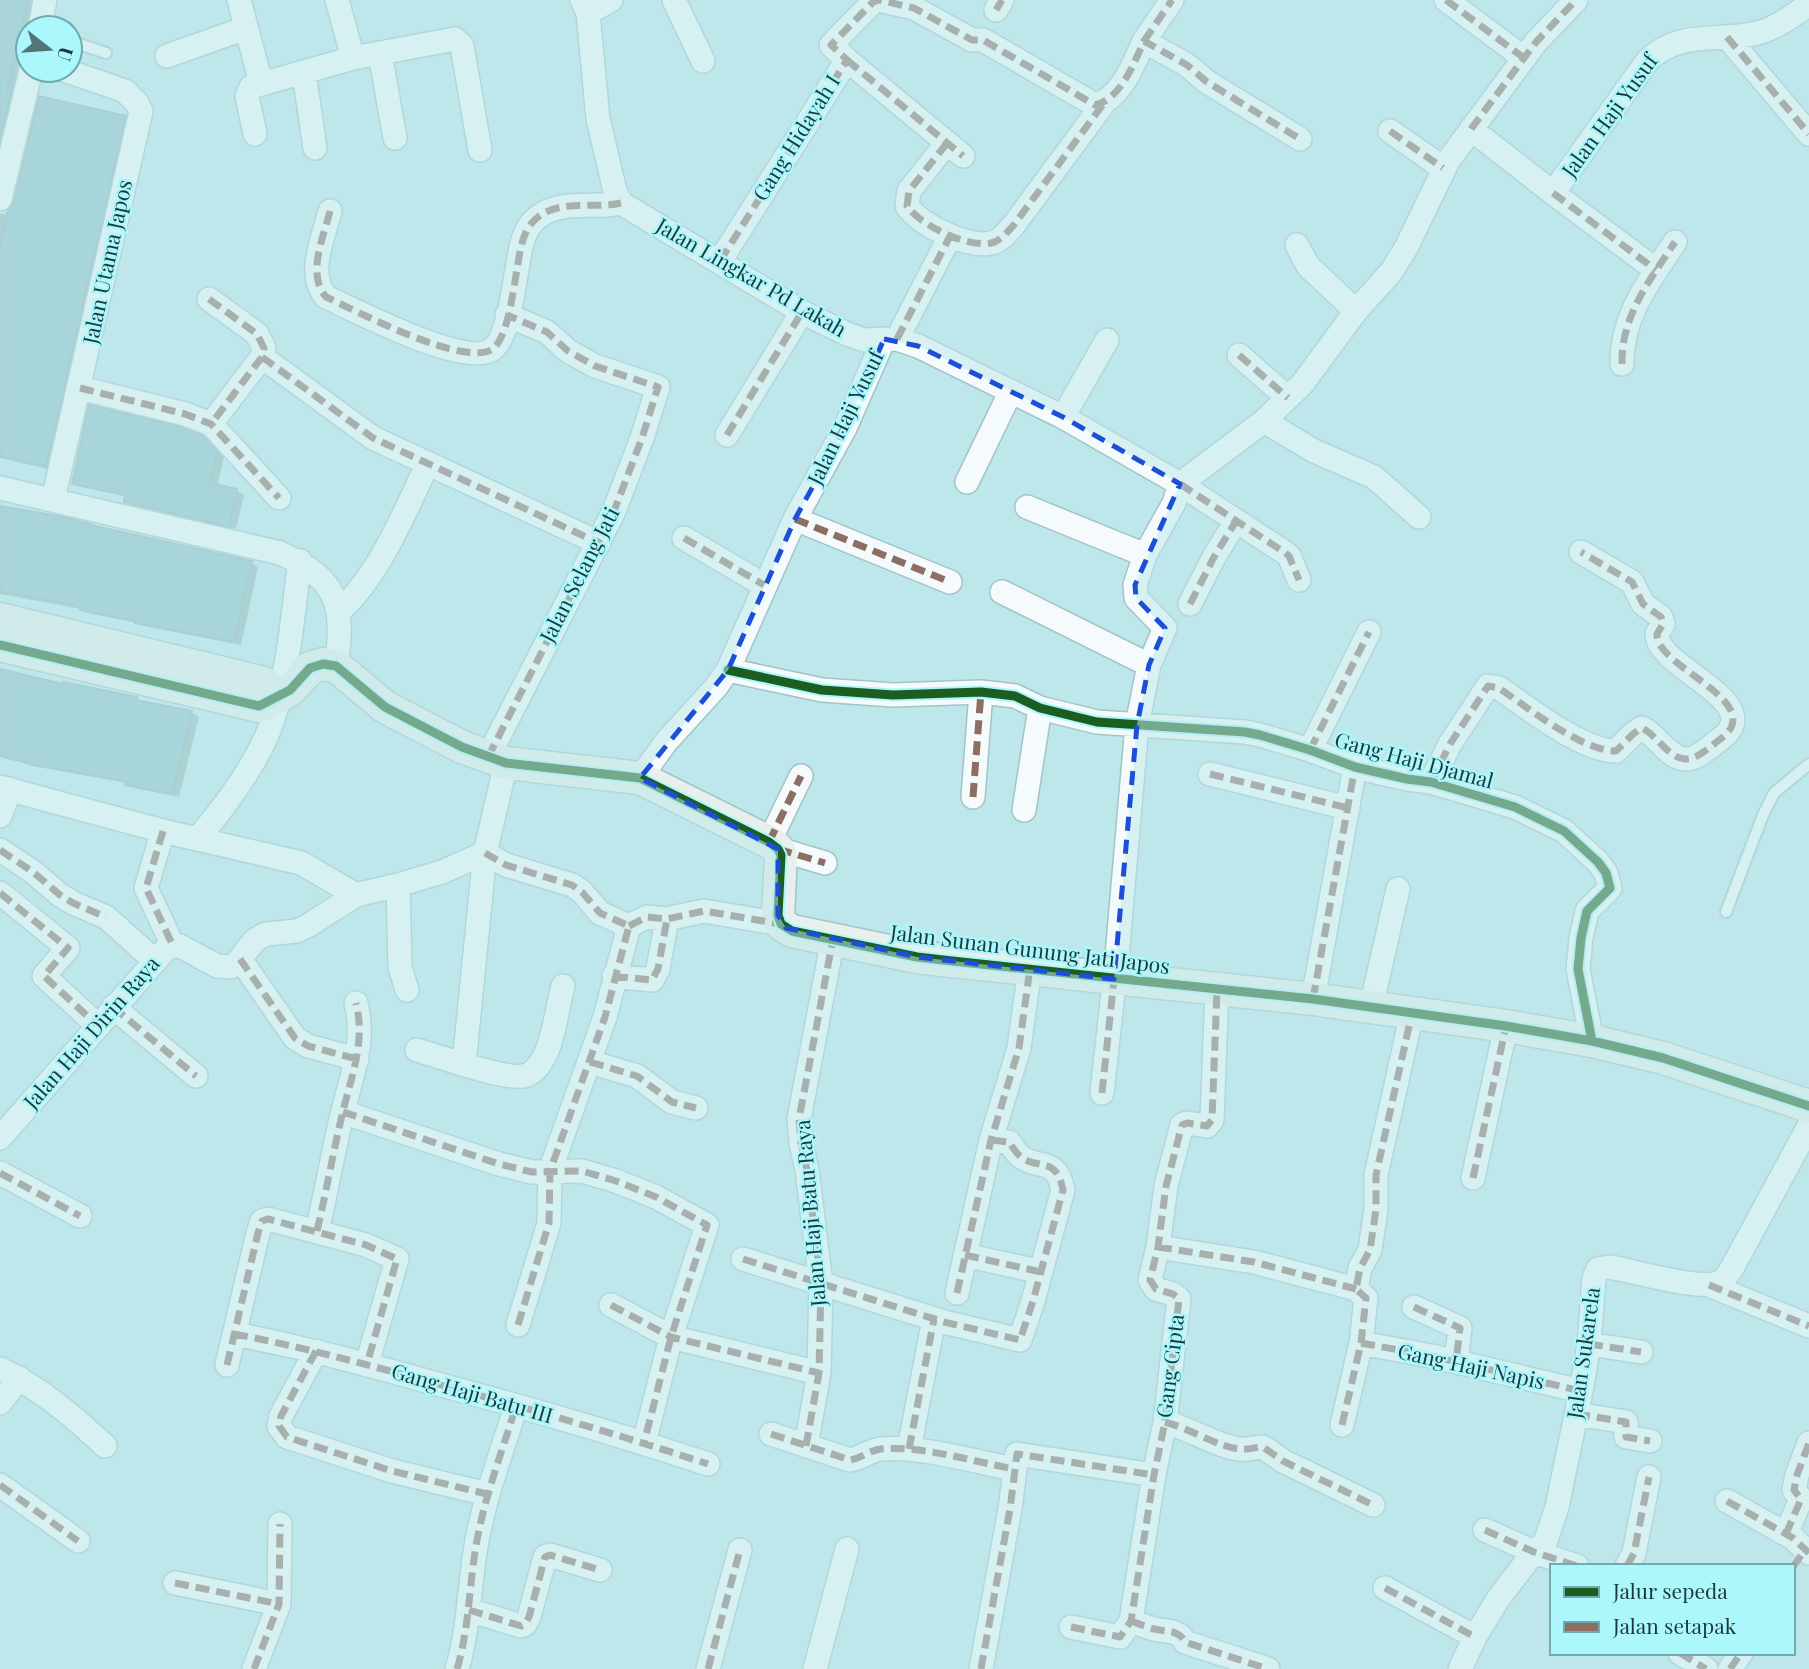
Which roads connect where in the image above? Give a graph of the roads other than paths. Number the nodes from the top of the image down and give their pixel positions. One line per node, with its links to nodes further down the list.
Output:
1 (239, 0): 9 (street)
2 (337, 0): 16 (street)
3 (674, 0): 19 (street)
4 (1171, 0): 11 (street)
5 (1447, 0): 17 (street)
6 (1576, 0): 17 (street)
7 (596, 4): 35 (street)
8 (1809, 4): 10 (street, Jalan Haji Yusuf)
9 (246, 28): 15 (street); 22 (street)
10 (1727, 37): 28 (street); 34 (street, Jalan Haji Yusuf)
11 (1144, 41): 24 (street); 30 (street)
12 (84, 46): 13 (lane)
13 (106, 53)
14 (380, 53): 16 (street); 29 (street); 32 (street)
15 (167, 56)
16 (353, 58): 20 (street)
17 (1524, 58): 25 (street)
18 (847, 60): 24 (street, Gang Hidayah I); 38 (street); 41 (street, Gang Hidayah I)
19 (703, 61)
20 (304, 73): 22 (street); 31 (street)
21 (84, 77): 52 (street, Jalan Utama Japos)
22 (261, 83): 27 (street)
23 (28, 84): 36 (street)
24 (1104, 103): 38 (street)
25 (1471, 129): 33 (street); 34 (street, Jalan Haji Yusuf)
26 (1390, 131): 33 (street)
27 (255, 134)
28 (1809, 135)
29 (395, 138)
30 (1300, 139)
31 (315, 148)
32 (480, 150)
33 (1443, 169): 44 (street)
34 (1553, 193): 42 (street)
35 (618, 197): 41 (street, Jalan Lingkar Pd Lakah); 46 (street)
36 (0, 199)
37 (330, 211): 46 (street)
38 (950, 236): 47 (street)
39 (1675, 242): 42 (street)
40 (1297, 245): 44 (street)
41 (720, 261): 45 (street, Jalan Lingkar Pd Lakah)
42 (1656, 270): 51 (street)
43 (209, 299): 50 (street)
44 (1356, 311): 54 (street)
45 (802, 312): 47 (street, Jalan Lingkar Pd Lakah); 58 (street)
46 (507, 315): 70 (street, Jalan Selang Jati)
47 (890, 339): 53 (street, Jalan Haji Yusuf); 67 (street, Jalan Haji Yusuf)
48 (1107, 340): 55 (street)
49 (1239, 355): 54 (street)
50 (262, 357): 57 (street); 59 (street)
51 (1622, 364)
52 (80, 388): 57 (street); 64 (street, Jalan Utama Japos)
53 (1010, 393): 55 (street, Jalan Haji Yusuf); 60 (street)
54 (1288, 398): 56 (street)
55 (1063, 417): 61 (street, Jalan Haji Yusuf)
56 (1264, 421): 61 (street); 66 (street)
57 (211, 424): 63 (street)
58 (727, 435)
59 (428, 463): 70 (street); 79 (street)
60 (967, 482)
61 (1180, 484): 68 (street, Jalan Haji Yusuf); 72 (street)
62 (0, 488): 64 (street)
63 (279, 498)
64 (53, 500): 73 (street)
65 (1027, 507): 72 (street)
66 (1419, 517)
67 (795, 519): 75 (street); 76 (street, Jalan Haji Yusuf)
68 (1236, 521): 74 (street, Jalan Haji Yusuf); 78 (street)
69 (684, 538): 76 (street)
70 (599, 543): 90 (street, Jalan Selang Jati)
71 (1581, 552): 96 (street)
72 (1145, 555): 83 (street)
73 (300, 561): 79 (street); 86 (street)
74 (1299, 580)
75 (950, 582)
76 (764, 585): 84 (street, Jalan Haji Yusuf)
77 (1002, 592): 83 (street)
78 (1190, 604)
79 (338, 612): 82 (street)
80 (1369, 632): 89 (street)
81 (11, 635): 86 (street)
82 (336, 666): 86 (street); 90 (street)
83 (1149, 666): 88 (street)
84 (728, 670): 85 (street, Gang Haji Djamal); 95 (street, Jalan Haji Yusuf)
85 (981, 692): 87 (street, Gang Haji Djamal); 98 (street)
86 (279, 698): 103 (street)
87 (1040, 708): 88 (street, Gang Haji Djamal); 100 (street)
88 (1136, 725): 89 (street, Gang Haji Djamal); 121 (street)
89 (1310, 750): 92 (street, Gang Haji Djamal)
90 (497, 760): 95 (street); 106 (street)
91 (1809, 764): 112 (lane)
92 (1355, 766): 96 (street, Gang Haji Djamal); 99 (street)
93 (1210, 774): 99 (street)
94 (802, 776): 104 (street)
95 (640, 778): 104 (street)
96 (1431, 782): 132 (street, Gang Haji Djamal)
97 (5, 788): 101 (street); 102 (street)
98 (972, 797)
99 (1348, 808): 125 (street)
100 (1024, 810)
101 (0, 816)
102 (163, 831): 103 (street); 117 (street)
103 (197, 839): 111 (street)
104 (774, 845): 107 (street); 114 (street)
105 (0, 849): 117 (street)
106 (485, 853): 108 (street); 115 (street); 136 (street)
107 (825, 863)
108 (398, 885): 111 (street); 123 (street)
109 (1398, 889): 128 (street)
110 (0, 893): 130 (street)
111 (356, 895): 118 (street)
112 (1726, 912)
113 (667, 919): 114 (street); 115 (street); 120 (street)
114 (781, 924): 116 (street, Jalan Sunan Gunung Jati Japos)
115 (629, 926): 120 (street)
116 (833, 939): 119 (street, Jalan Sunan Gunung Jati Japos); 154 (street, Jalan Haji Batu Raya)
117 (164, 953): 118 (street, Jalan Haji Dirin Raya); 127 (street, Jalan Haji Dirin Raya)
118 (240, 959): 134 (street)
119 (1030, 968): 121 (street, Jalan Sunan Gunung Jati Japos); 144 (street)
120 (614, 976): 135 (street)
121 (1114, 979): 124 (street, Jalan Sunan Gunung Jati Japos); 138 (street)
122 (563, 986): 136 (street)
123 (407, 990)
124 (1217, 990): 125 (street, Jalan Sunan Gunung Jati Japos); 150 (street, Gang Cipta)
125 (1313, 999): 128 (street, Jalan Sunan Gunung Jati Japos)
126 (356, 1003): 134 (street)
127 (113, 1007): 130 (street, Jalan Haji Dirin Raya); 137 (street)
128 (1371, 1007): 129 (street, Jalan Sunan Gunung Jati Japos)
129 (1412, 1013): 131 (street, Jalan Sunan Gunung Jati Japos); 156 (street)
130 (97, 1025): 143 (street, Jalan Haji Dirin Raya)
131 (1506, 1026): 132 (street, Jalan Sunan Gunung Jati Japos); 147 (street)
132 (1592, 1041): 139 (street, Jalan Sunan Gunung Jati Japos)
133 (417, 1050): 136 (street)
134 (357, 1059): 141 (street)
135 (590, 1062): 140 (street); 145 (street)
136 (464, 1063)
137 (196, 1076)
138 (1102, 1093)
139 (1809, 1105)
140 (696, 1108)
141 (342, 1112): 145 (street); 149 (street)
142 (1809, 1126): 155 (street)
143 (0, 1138)
144 (991, 1140): 151 (street); 153 (street)
145 (550, 1171): 161 (street); 164 (street)
146 (0, 1173): 148 (street)
147 (1473, 1178)
148 (80, 1216)
149 (317, 1231): 163 (street); 170 (street)
150 (1158, 1247): 156 (street); 178 (street, Gang Cipta)
151 (965, 1255): 153 (street); 157 (street)
152 (743, 1259): 154 (street)
153 (1041, 1272): 160 (street)
154 (821, 1284): 160 (street); 173 (street, Jalan Haji Batu Raya)
155 (1709, 1285): 162 (street); 166 (street, Jalan Sukarela)
156 (1356, 1289): 165 (street)
157 (957, 1293)
158 (611, 1305): 164 (street)
159 (1414, 1307): 169 (street)
160 (934, 1320): 186 (street)
161 (518, 1325)
162 (1809, 1326)
163 (233, 1334): 167 (street, Gang Haji Batu III); 171 (street)
164 (671, 1337): 173 (street); 182 (street)
165 (1361, 1343): 169 (street, Gang Haji Napis); 179 (street)
166 (1589, 1344): 168 (street); 174 (street, Jalan Sukarela)
167 (316, 1351): 170 (street, Gang Haji Batu III); 192 (street)
168 (1641, 1352)
169 (1456, 1362): 174 (street, Gang Haji Napis)
170 (367, 1364): 176 (street, Gang Haji Batu III)
171 (227, 1365)
172 (9, 1373): 175 (street); 184 (street)
173 (819, 1373): 185 (street, Jalan Haji Batu Raya)
174 (1581, 1391): 177 (street, Jalan Sukarela)
175 (0, 1403)
176 (516, 1406): 182 (street, Gang Haji Batu III); 192 (street)
177 (1576, 1414): 181 (street); 201 (street, Jalan Sukarela)
178 (1165, 1422): 189 (street, Gang Cipta); 194 (street)
179 (1342, 1425)
180 (771, 1434): 185 (street)
181 (1650, 1441)
182 (644, 1443): 187 (street, Gang Haji Batu III)
183 (1809, 1443): 197 (street)
184 (105, 1446)
185 (806, 1446): 186 (street)
186 (909, 1449): 188 (street)
187 (708, 1464)
188 (1014, 1469): 189 (street); 218 (street)
189 (1154, 1475): 210 (street, Gang Cipta)
190 (1649, 1477): 204 (street)
191 (0, 1485): 198 (street)
192 (487, 1494): 209 (street)
193 (1727, 1501): 197 (street)
194 (1373, 1505)
195 (280, 1524): 208 (street)
196 (1486, 1530): 201 (street)
197 (1786, 1534): 202 (street)
198 (78, 1541)
199 (847, 1549): 217 (street)
200 (740, 1550): 216 (street)
201 (1534, 1552): 203 (street); 212 (street, Jalan Sukarela)
202 (1803, 1557)
203 (1571, 1564)
204 (1628, 1564)
205 (600, 1570): 209 (street)
206 (176, 1583): 208 (street)
207 (1385, 1588): 212 (street)
208 (279, 1604): 214 (street)
209 (469, 1610): 215 (street)
210 (1131, 1621): 211 (street); 219 (street)
211 (1071, 1627)
212 (1475, 1637): 220 (street, Jalan Sukarela)
213 (1683, 1655): 221 (street)
214 (254, 1669)
215 (457, 1669)
216 (708, 1669)
217 (815, 1669)
218 (981, 1669)
219 (1268, 1669)
220 (1460, 1669)
221 (1706, 1669)

